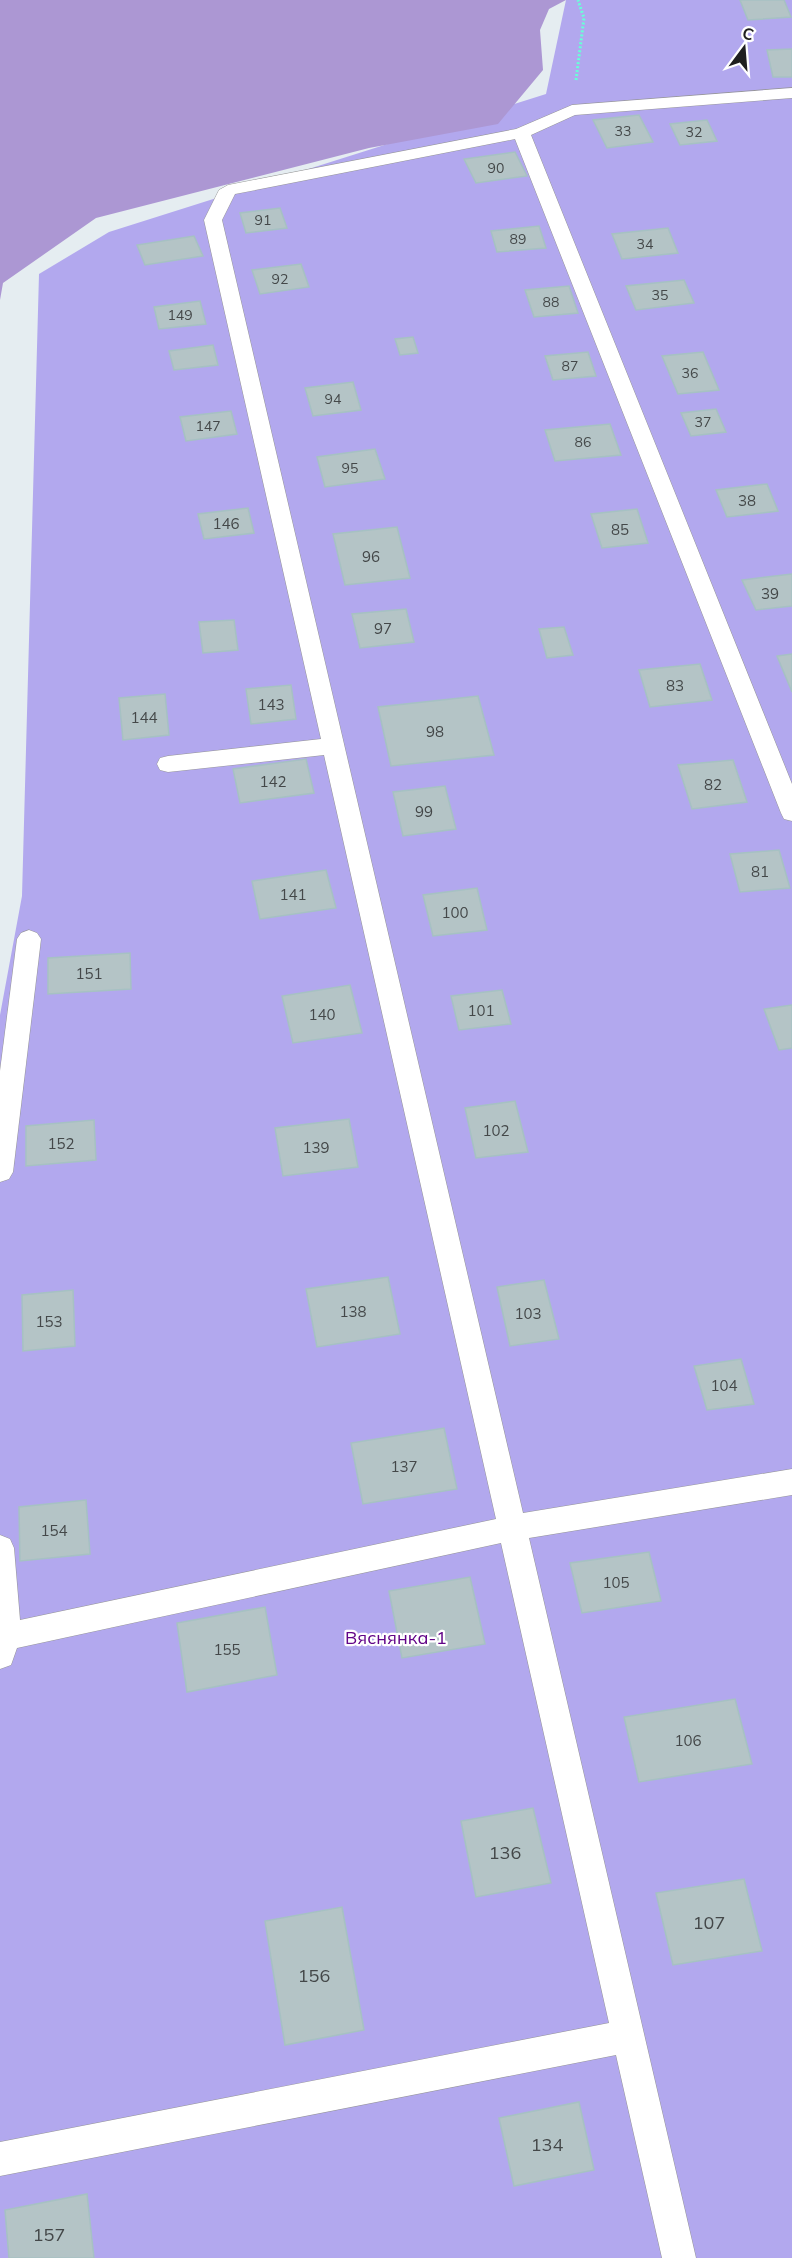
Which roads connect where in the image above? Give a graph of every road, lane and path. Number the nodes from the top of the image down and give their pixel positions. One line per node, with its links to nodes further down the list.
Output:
1 (578, 0): 3 (path)
2 (792, 93): 3 (lane)
3 (572, 110): 4 (lane)
4 (521, 133): 5 (lane); 7 (lane)
5 (333, 747): 6 (lane); 11 (lane)
6 (168, 764)
7 (792, 813)
8 (29, 939): 9 (lane)
9 (0, 1172)
10 (792, 1482): 11 (lane)
11 (512, 1528): 13 (lane); 14 (lane)
12 (0, 1548): 13 (lane)
13 (4, 1646)
14 (628, 2036): 15 (lane); 16 (lane)
15 (0, 2159)
16 (679, 2258)

